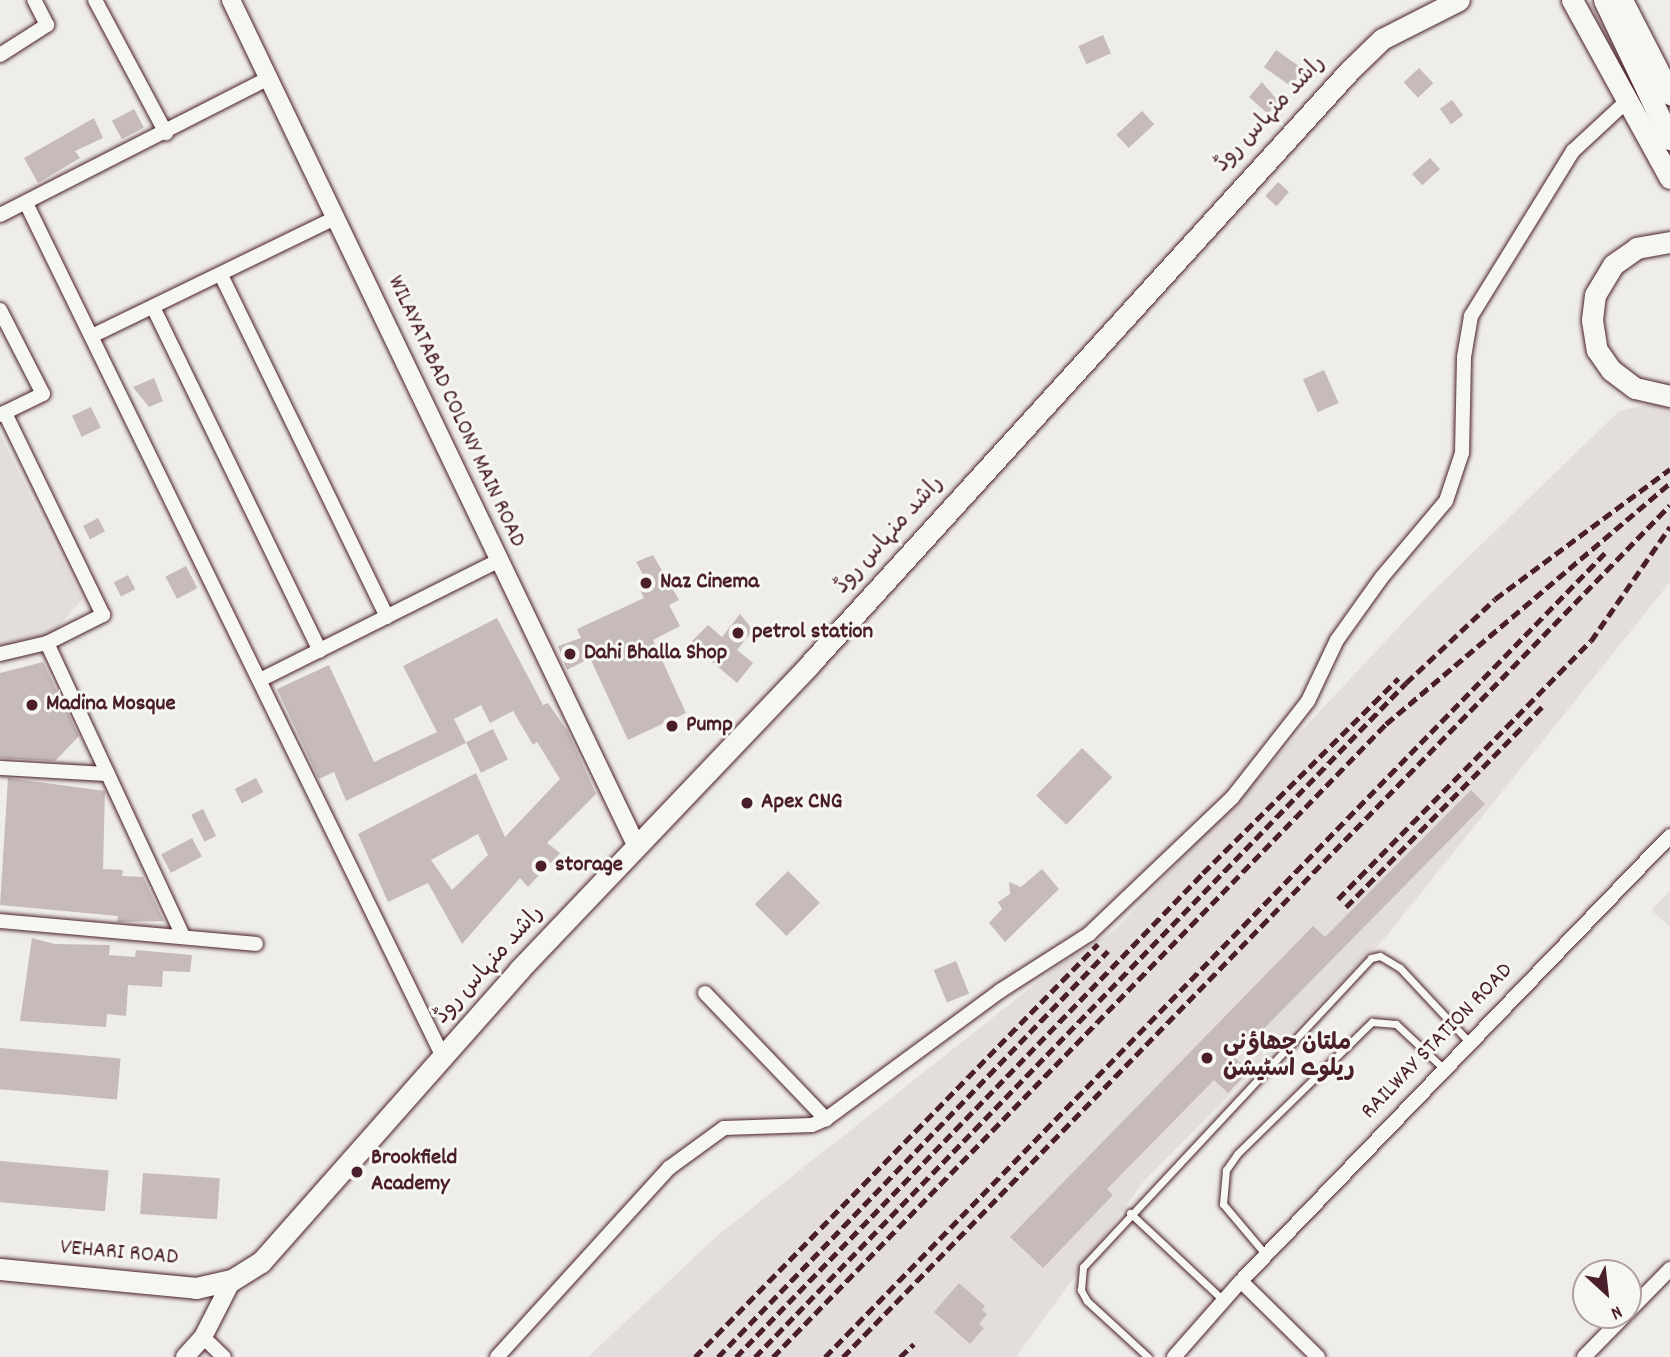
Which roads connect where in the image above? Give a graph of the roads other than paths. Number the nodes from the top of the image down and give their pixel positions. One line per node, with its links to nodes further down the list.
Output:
1 (34, 0): 8 (street)
2 (94, 0): 12 (street)
3 (231, 0): 9 (street, WILAYATABAD COLONY MAIN ROAD)
4 (1459, 0): 34 (main road, راشد منہاس روڈ)
5 (1572, 0): 11 (main road)
6 (1604, 0): 13 (main road)
7 (1622, 0): 10 (main road)
8 (0, 55)
9 (269, 78): 12 (street); 17 (street, WILAYATABAD COLONY MAIN ROAD)
10 (1670, 94)
11 (1627, 101): 14 (main road); 42 (street)
12 (166, 133): 15 (street)
13 (1670, 139)
14 (1670, 178)
15 (26, 203): 16 (street); 22 (street)
16 (0, 215)
17 (335, 218): 19 (street); 25 (street, WILAYATABAD COLONY MAIN ROAD)
18 (1670, 242): 23 (main road)
19 (220, 275): 20 (street); 26 (street)
20 (153, 307): 22 (street); 28 (street)
21 (0, 310): 24 (street)
22 (92, 336): 30 (street)
23 (1670, 396)
24 (2, 414): 27 (street)
25 (499, 561): 26 (street); 34 (street, WILAYATABAD COLONY MAIN ROAD)
26 (387, 617): 28 (street)
27 (47, 643): 29 (street); 32 (street)
28 (320, 651): 30 (street)
29 (0, 654)
30 (260, 680): 40 (street)
31 (0, 768): 32 (street)
32 (108, 774): 36 (street)
33 (1670, 836): 39 (street, RAILWAY STATION ROAD)
34 (636, 845): 40 (main road, راشد منہاس روڈ)
35 (0, 921): 36 (street)
36 (182, 934): 37 (street)
37 (256, 944)
38 (705, 993): 42 (street)
39 (1468, 1041): 41 (street, RAILWAY STATION ROAD); 43 (lane)
40 (443, 1057): 47 (main road, راشد منہاس روڈ)
41 (1443, 1068): 44 (street, RAILWAY STATION ROAD); 44 (lane)
42 (826, 1119): 55 (street)
43 (1130, 1213): 50 (lane); 56 (lane)
44 (1266, 1255): 48 (street, RAILWAY STATION ROAD)
45 (0, 1269): 47 (main road, VEHARI ROAD)
46 (1670, 1269): 49 (street)
47 (232, 1280): 52 (street)
48 (1241, 1281): 50 (street, RAILWAY STATION ROAD); 58 (street)
49 (1642, 1298)
50 (1224, 1301): 57 (street, RAILWAY STATION ROAD)
51 (1612, 1329): 59 (street)
52 (203, 1337): 53 (street); 54 (street)
53 (186, 1357)
54 (223, 1357)
55 (497, 1357)
56 (1148, 1357)
57 (1174, 1357)
58 (1318, 1357)
59 (1584, 1357)

